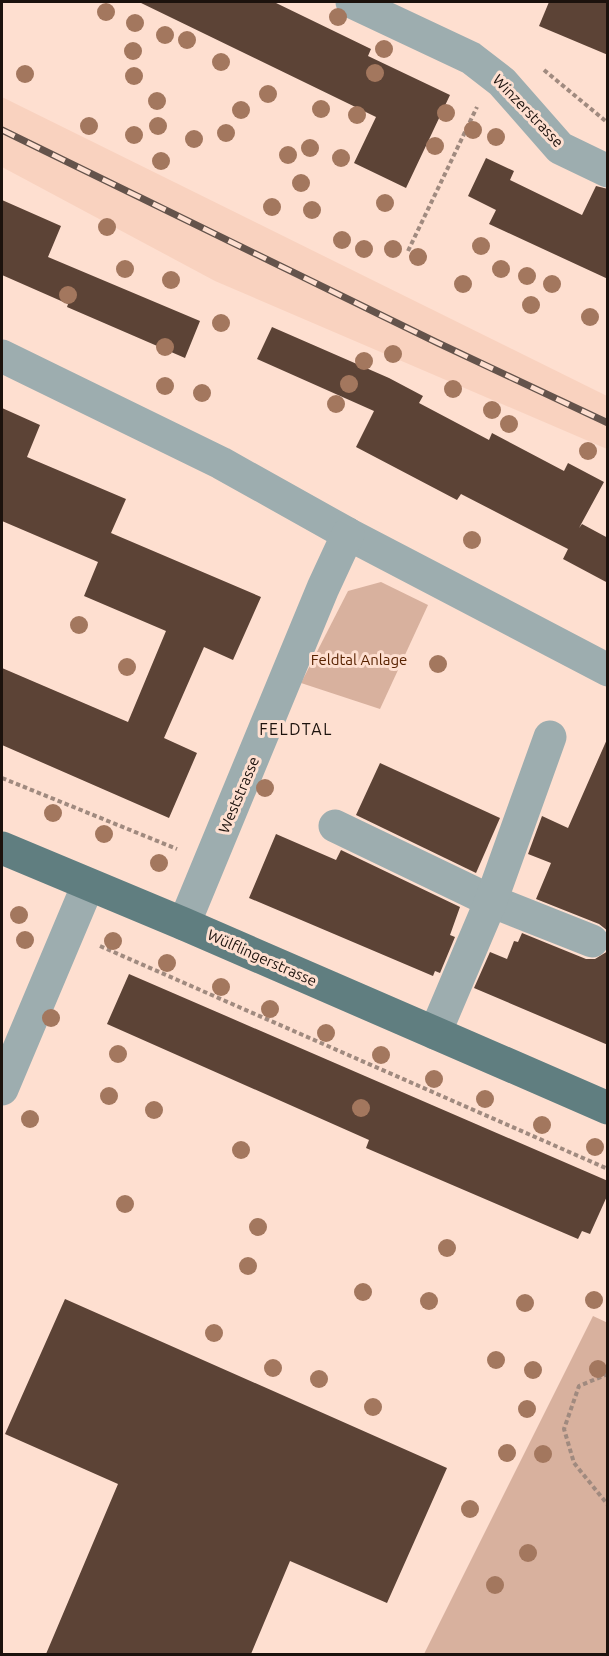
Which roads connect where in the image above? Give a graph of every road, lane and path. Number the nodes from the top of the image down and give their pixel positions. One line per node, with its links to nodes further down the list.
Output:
1 (352, 2): 2 (street, Winzerstrasse)
2 (502, 82): 3 (street, Winzerstrasse); 4 (path)
3 (608, 171)
4 (408, 251)
5 (2, 357): 6 (street)
6 (348, 534): 7 (street); 15 (street, Weststrasse)
7 (608, 670)
8 (550, 737): 14 (street)
9 (2, 778): 12 (path)
10 (335, 826): 14 (street)
11 (2, 848): 13 (main road, Wülflingerstrasse)
12 (186, 853)
13 (88, 885): 15 (main road, Wülflingerstrasse); 16 (street)
14 (491, 900): 17 (street); 18 (street)
15 (184, 924): 18 (main road, Wülflingerstrasse)
16 (68, 932): 19 (street); 21 (path)
17 (592, 941)
18 (435, 1033): 20 (main road, Wülflingerstrasse)
19 (2, 1089)
20 (608, 1108)
21 (608, 1169)
22 (608, 1374): 23 (path)
23 (608, 1505)

